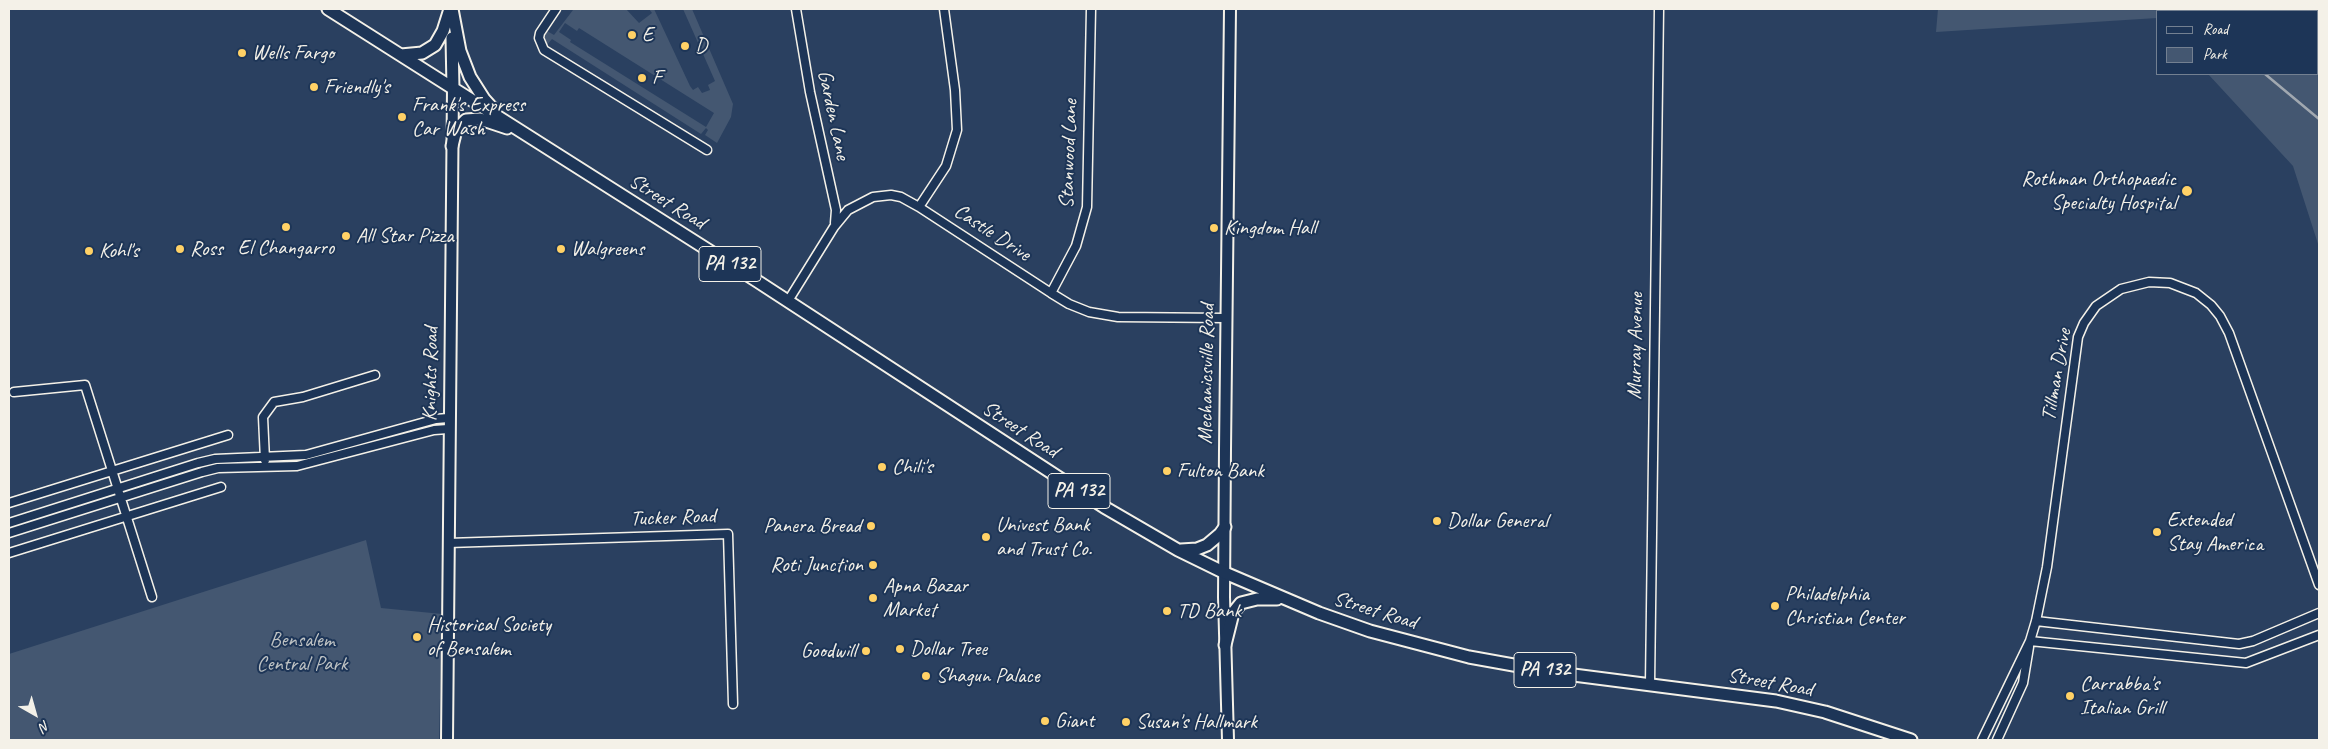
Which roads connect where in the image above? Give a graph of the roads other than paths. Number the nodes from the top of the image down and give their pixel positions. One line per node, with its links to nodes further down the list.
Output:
1 (328, 9): 9 (main road, Street Road / PA 132)
2 (451, 9): 9 (main road); 10 (main road, Knights Road); 11 (main road)
3 (556, 9): 14 (street)
4 (796, 9): 16 (street, Garden Lane)
5 (944, 9): 15 (street)
6 (1091, 9): 17 (street, Stanwood Lane)
7 (1230, 9): 19 (street, Mechanicsville Road)
8 (1659, 9): 48 (street, Murray Avenue)
9 (400, 55): 10 (main road, Street Road / PA 132)
10 (453, 88): 11 (main road, Street Road / PA 132); 13 (street, Knights Road)
11 (509, 124): 12 (main road, Street Road / PA 132)
12 (521, 132): 13 (main road); 18 (main road, Street Road / PA 132)
13 (452, 146): 22 (street, Knights Road)
14 (706, 150)
15 (919, 207): 16 (street, Castle Drive); 17 (street, Castle Drive)
16 (834, 227): 18 (street, Castle Drive)
17 (1051, 292): 19 (street, Castle Drive)
18 (788, 301): 37 (main road, Street Road / PA 132)
19 (1226, 318): 34 (street, Mechanicsville Road)
20 (374, 375): 25 (street)
21 (14, 392): 27 (street)
22 (448, 418): 23 (street, Knights Road); 25 (street)
23 (448, 429): 26 (street); 36 (street, Knights Road)
24 (228, 434): 27 (street)
25 (265, 457): 26 (street); 29 (street)
26 (266, 467): 30 (street)
27 (111, 471): 29 (street); 31 (street)
28 (221, 487): 32 (street)
29 (117, 488): 30 (street); 33 (street)
30 (120, 499): 32 (street); 35 (street)
31 (9, 503)
32 (126, 518): 38 (street); 41 (street)
33 (9, 523)
34 (1225, 527): 37 (main road); 39 (street, Mechanicsville Road)
35 (9, 534)
36 (448, 543): 49 (street, Tucker Road); 50 (street, Knights Road)
37 (1178, 550): 39 (main road, Street Road / PA 132)
38 (9, 553)
39 (1225, 573): 42 (main road, Street Road / PA 132); 47 (street, Mechanicsville Road)
40 (2319, 585): 44 (street, Tillman Drive)
41 (152, 597)
42 (1286, 600): 47 (main road); 48 (main road, Street Road / PA 132)
43 (2319, 613): 44 (street)
44 (2036, 621): 46 (street, Tillman Drive)
45 (2319, 635): 46 (street)
46 (2030, 640): 53 (street, Tillman Drive); 54 (street, Tillman Drive)
47 (1225, 645): 51 (street, Mechanicsville Road)
48 (1650, 684): 52 (main road, Street Road / PA 132)
49 (733, 704)
50 (447, 740)
51 (1228, 740)
52 (1911, 740)
53 (1982, 740)
54 (1997, 740)

